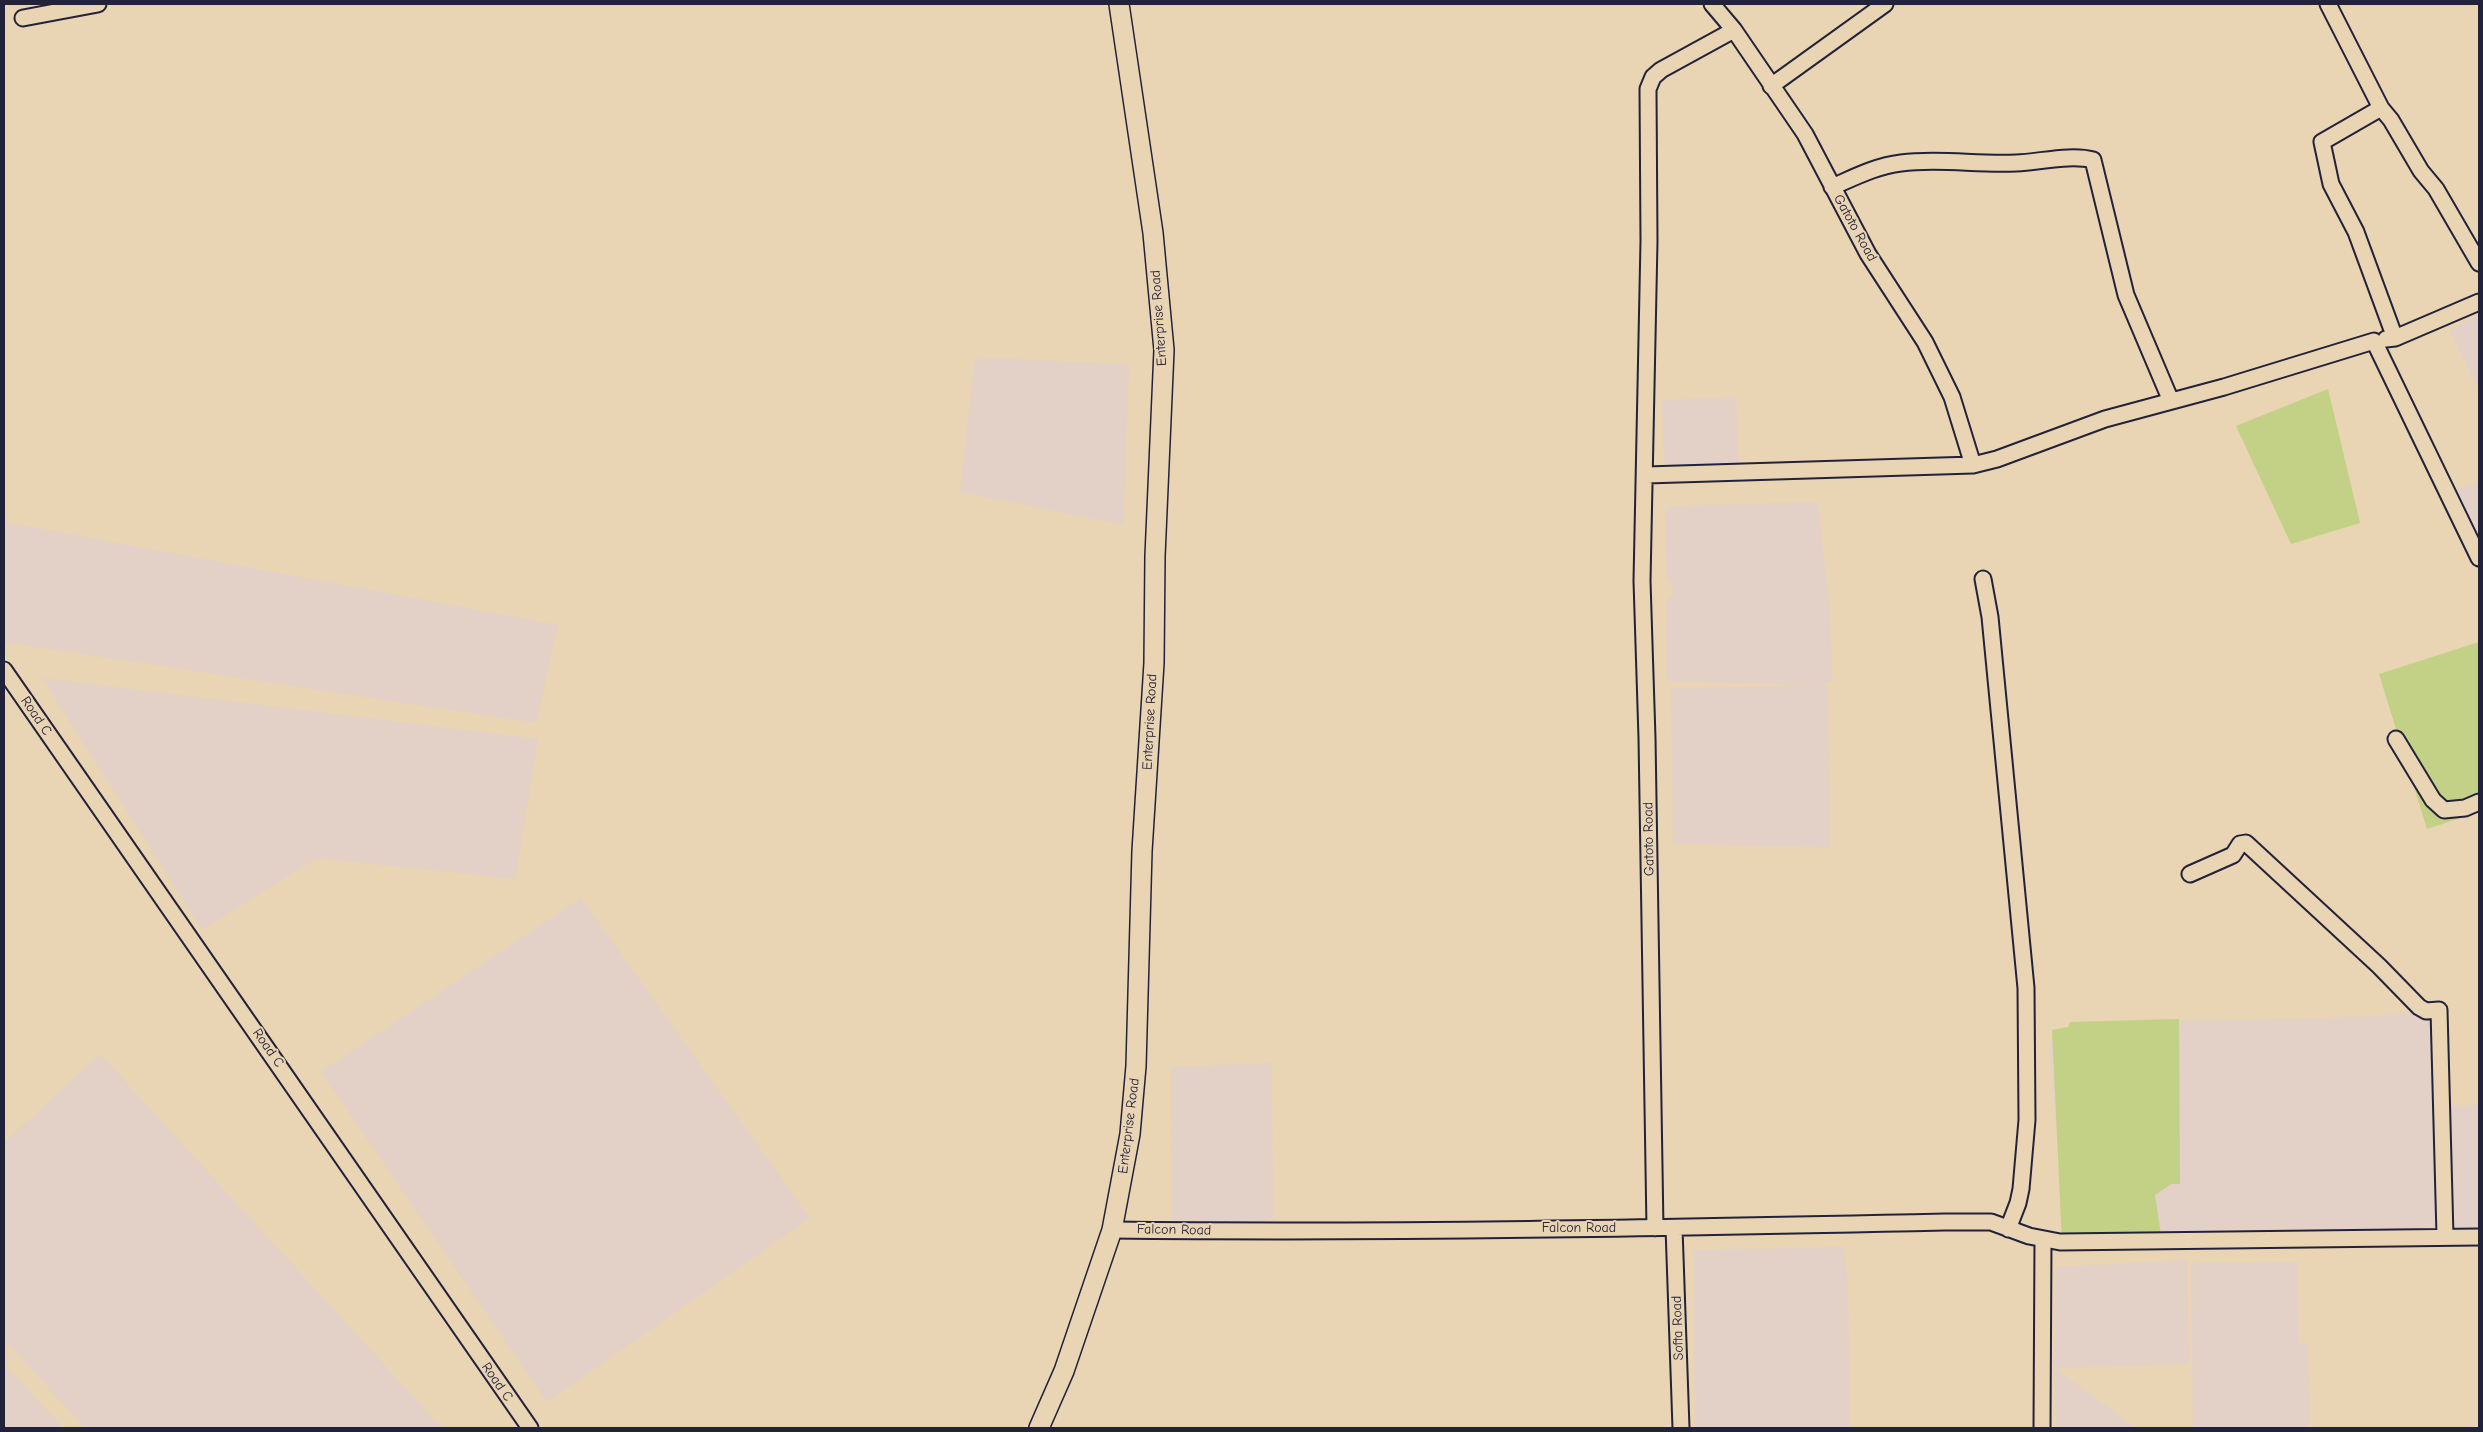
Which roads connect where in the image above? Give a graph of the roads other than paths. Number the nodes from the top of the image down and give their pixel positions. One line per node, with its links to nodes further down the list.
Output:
1 (98, 4): 6 (street)
2 (1120, 4): 27 (main road, Enterprise Road)
3 (1712, 4): 7 (street, Gatoto Road)
4 (1885, 4): 8 (street)
5 (2328, 4): 9 (street)
6 (23, 18)
7 (1734, 30): 8 (street, Gatoto Road); 17 (street, Gatoto Road)
8 (1771, 86): 10 (street, Gatoto Road)
9 (2381, 108): 11 (street); 13 (street)
10 (1832, 187): 15 (street); 16 (street, Gatoto Road)
11 (2479, 264)
12 (2479, 302): 13 (street)
13 (2395, 338): 14 (street)
14 (2374, 340): 15 (street); 18 (street)
15 (2171, 401): 16 (street)
16 (1973, 465): 17 (street)
17 (1646, 475): 24 (street, Gatoto Road)
18 (2479, 558)
19 (1983, 579): 26 (street)
20 (4, 670): 31 (street, Road C)
21 (2396, 739): 22 (street)
22 (2479, 802)
23 (2190, 874): 28 (street)
24 (1655, 1228): 25 (street, Falcon Road); 27 (street, Falcon Road)
25 (1674, 1228): 26 (street, Falcon Road); 33 (street, Softa Road)
26 (2008, 1229): 30 (street, Falcon Road)
27 (1112, 1230): 32 (main road, Enterprise Road)
28 (2445, 1236): 29 (street, Falcon Road); 30 (street, Falcon Road)
29 (2479, 1237)
30 (2043, 1240): 34 (street)
31 (530, 1428)
32 (1039, 1428)
33 (1681, 1428)
34 (2042, 1428)

